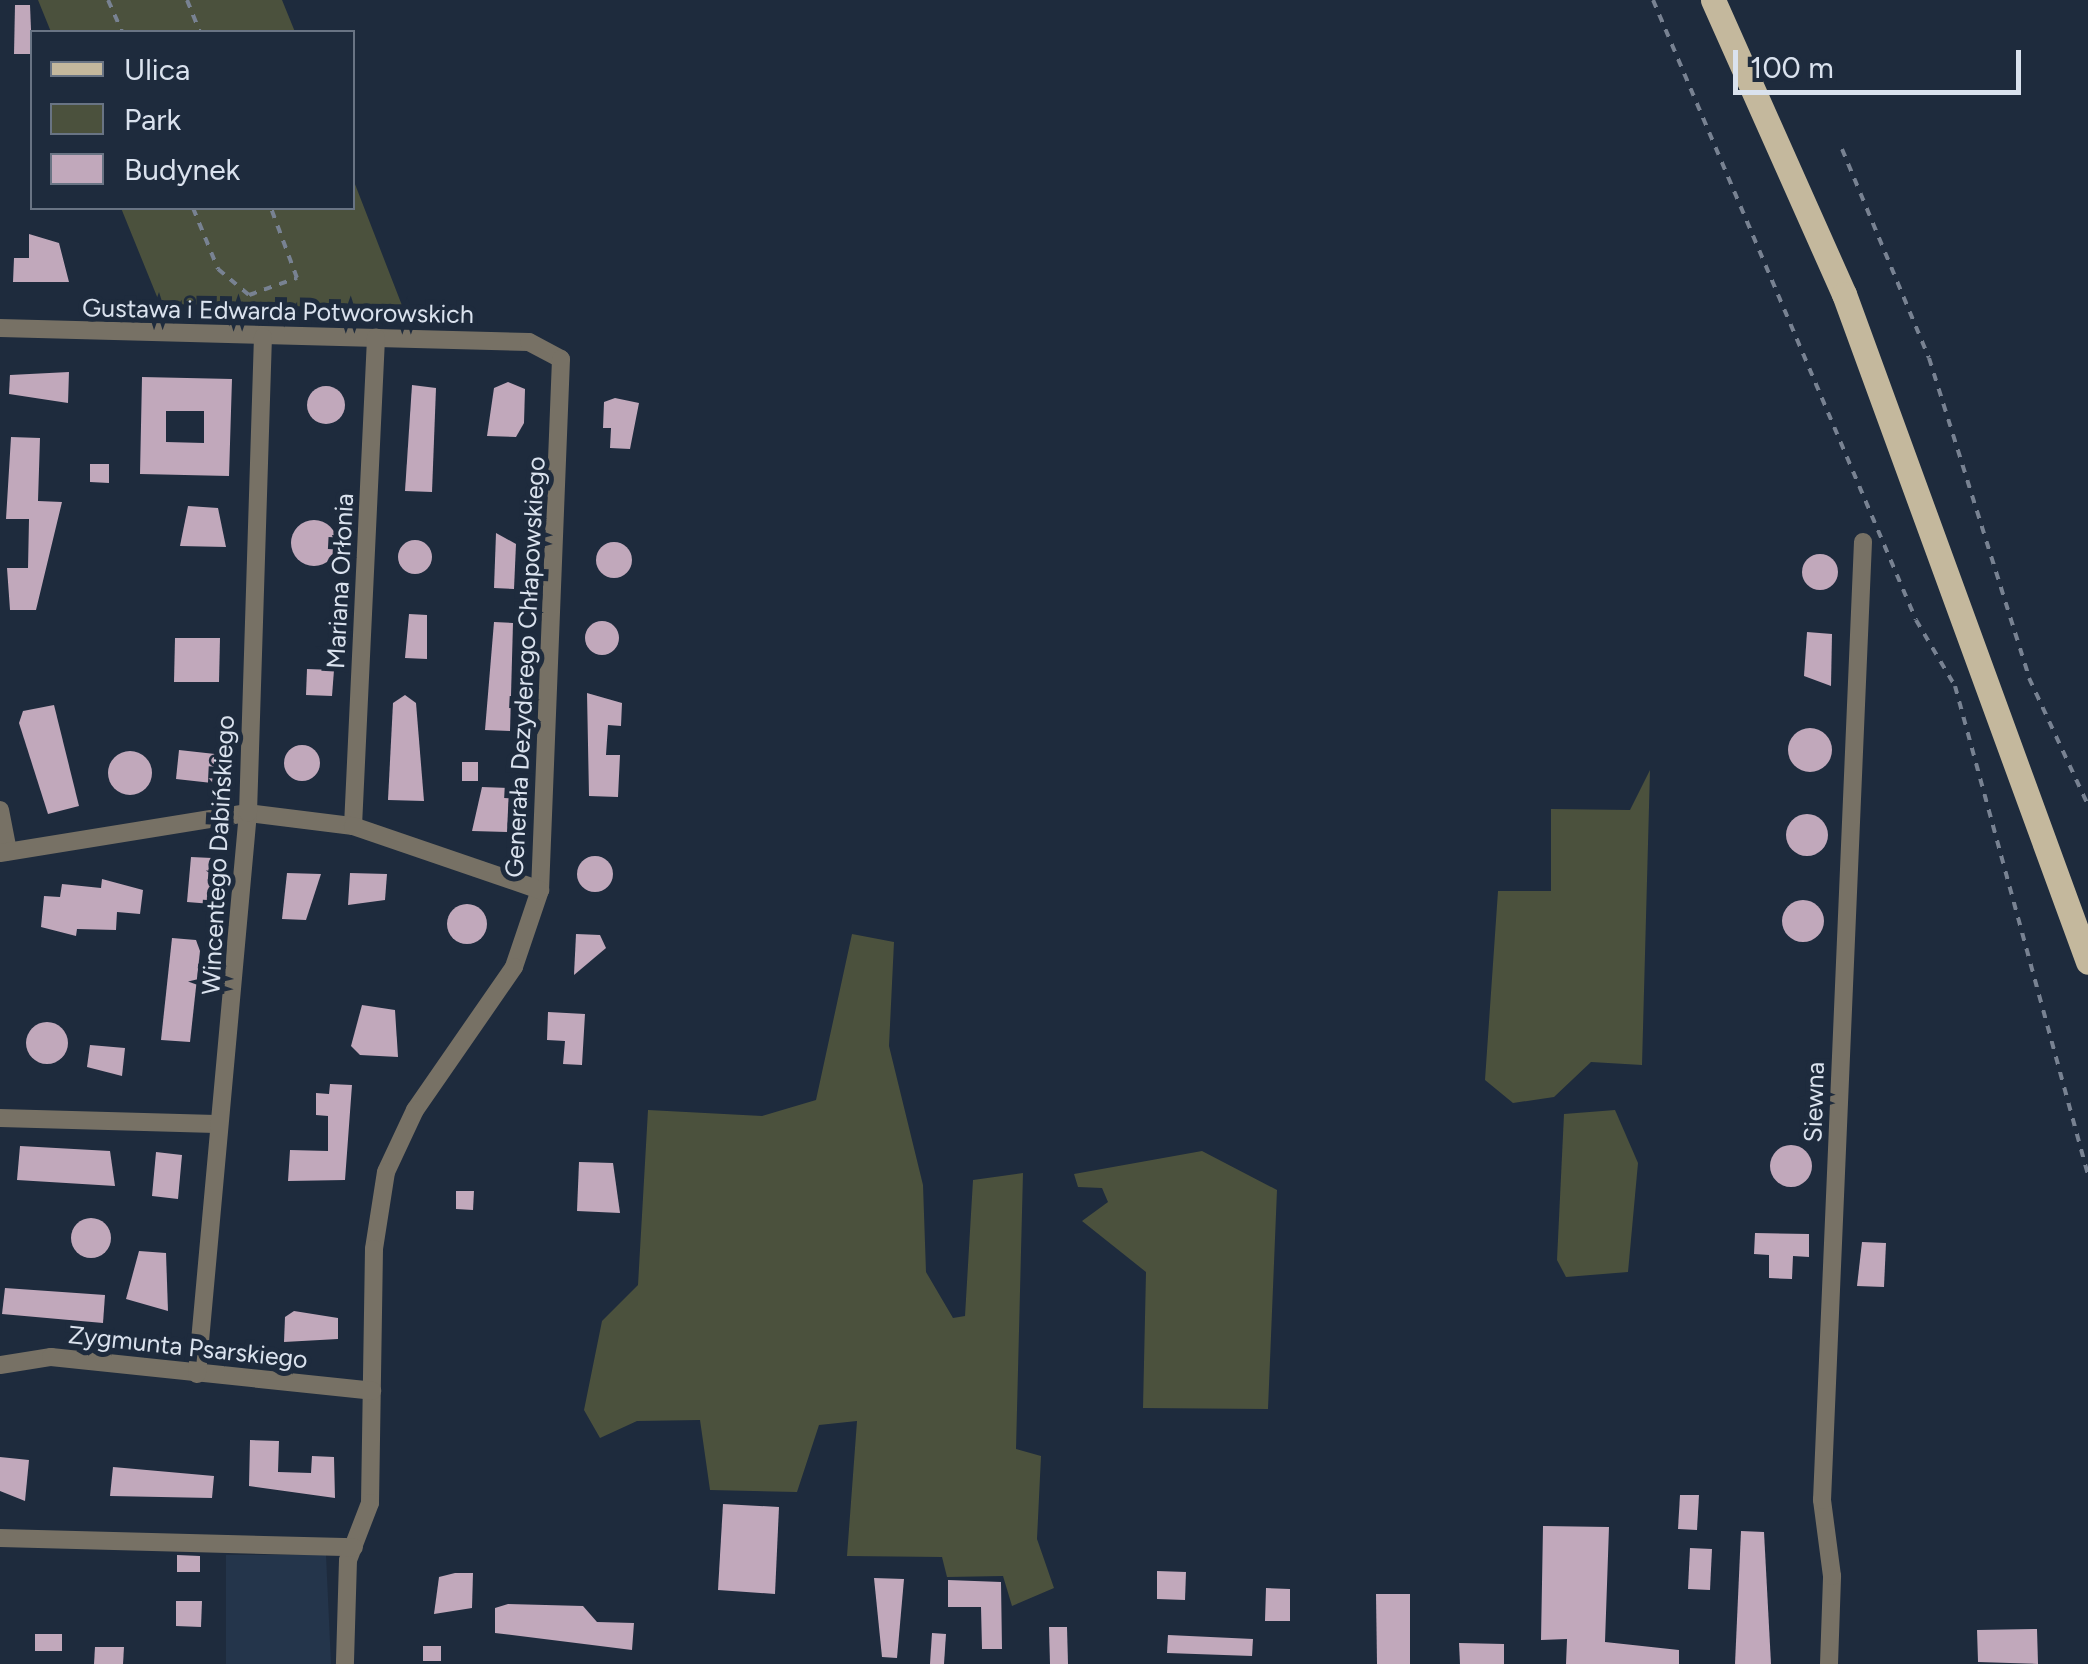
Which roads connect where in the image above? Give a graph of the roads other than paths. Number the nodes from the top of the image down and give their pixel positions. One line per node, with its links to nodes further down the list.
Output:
1 (1714, 0): 12 (main road)
2 (0, 328): 3 (street, Gustawa i Edwarda Potworowskich)
3 (264, 337): 4 (street, Gustawa i Edwarda Potworowskich); 8 (street, Wincentego Dabińskiego)
4 (376, 338): 5 (street, Gustawa i Edwarda Potworowskich); 9 (street, Mariana Orłonia)
5 (553, 349): 11 (street, Generała Dezyderego Chłapowskiego)
6 (1862, 542): 21 (street, Siewna)
7 (0, 810): 10 (street)
8 (248, 813): 9 (street); 10 (street); 14 (street, Wincentego Dabińskiego)
9 (353, 826): 11 (street)
10 (4, 852)
11 (540, 890): 17 (street, Generała Dezyderego Chłapowskiego)
12 (2088, 962)
13 (0, 1118): 14 (street)
14 (216, 1124): 16 (street, Wincentego Dabińskiego)
15 (0, 1365): 16 (street, Zygmunta Psarskiego)
16 (197, 1374): 17 (street, Zygmunta Psarskiego)
17 (372, 1391): 19 (street, Generała Dezyderego Chłapowskiego)
18 (0, 1538): 19 (street)
19 (354, 1546): 20 (street, Generała Dezyderego Chłapowskiego)
20 (346, 1664)
21 (1828, 1664)

